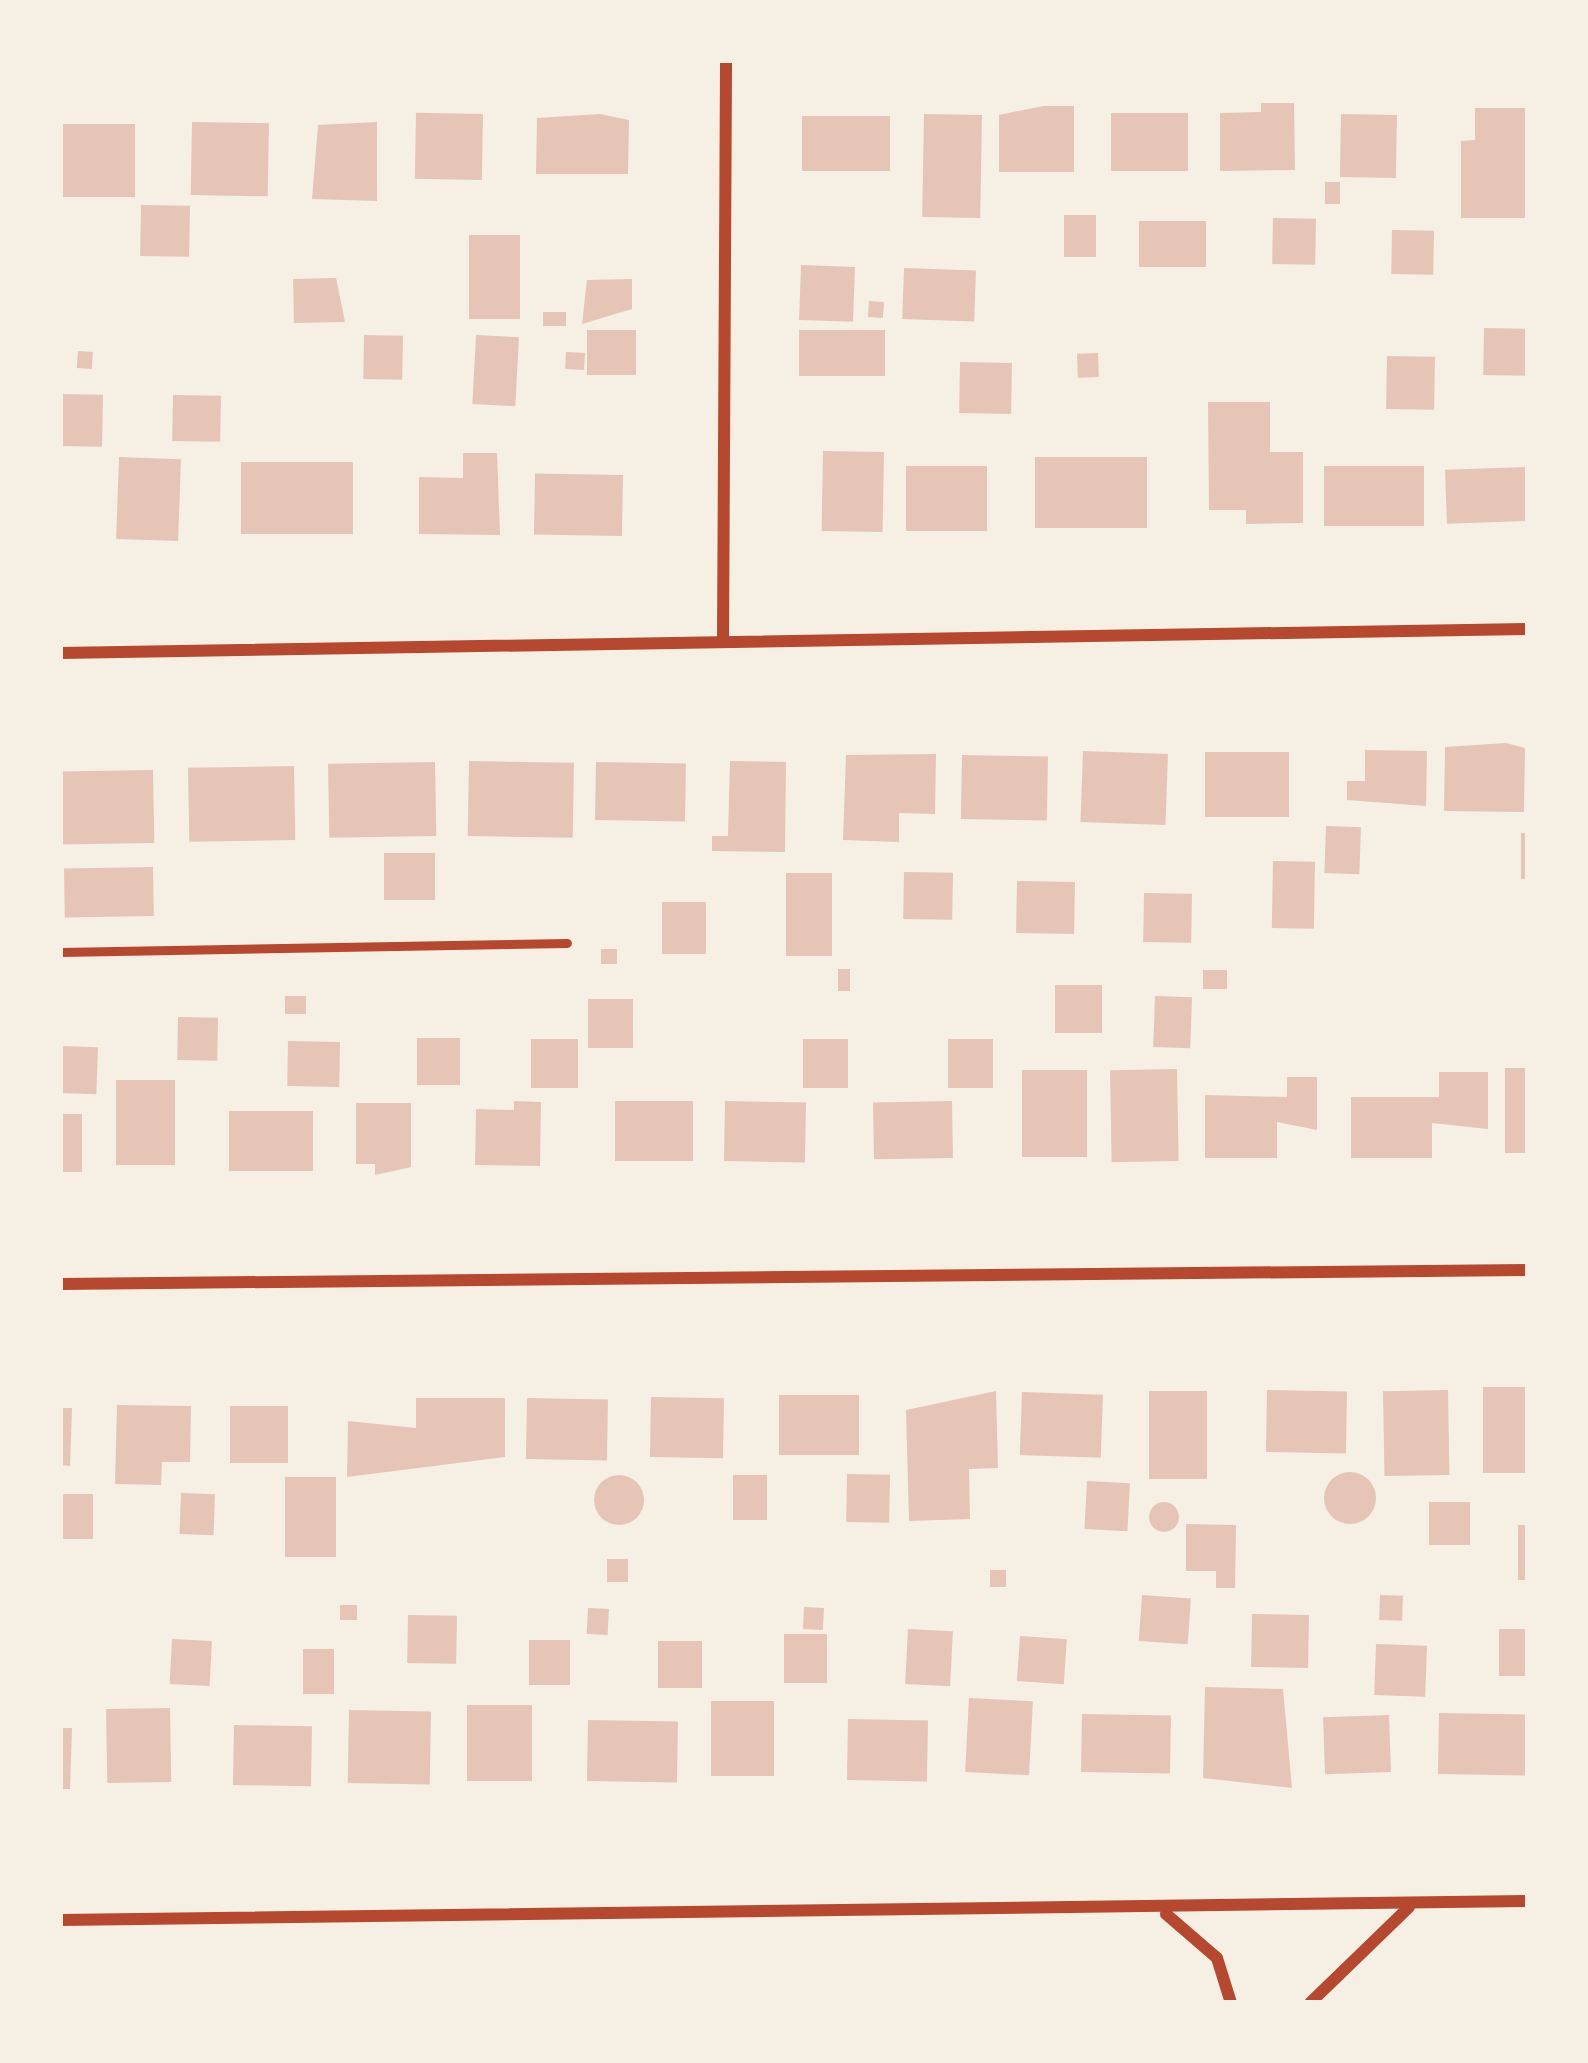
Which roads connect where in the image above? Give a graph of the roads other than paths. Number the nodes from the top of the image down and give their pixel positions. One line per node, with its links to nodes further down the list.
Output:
1 (725, 60): 3 (street)
2 (1528, 629): 3 (street)
3 (723, 640): 4 (street)
4 (60, 653)
5 (567, 943): 6 (lane)
6 (60, 952)
7 (1528, 1270): 8 (street)
8 (60, 1284)
9 (1528, 1901): 10 (street)
10 (1409, 1906): 11 (street); 14 (street)
11 (1165, 1913): 12 (street); 13 (street)
12 (60, 1920)
13 (1231, 2003)
14 (1310, 2003)

